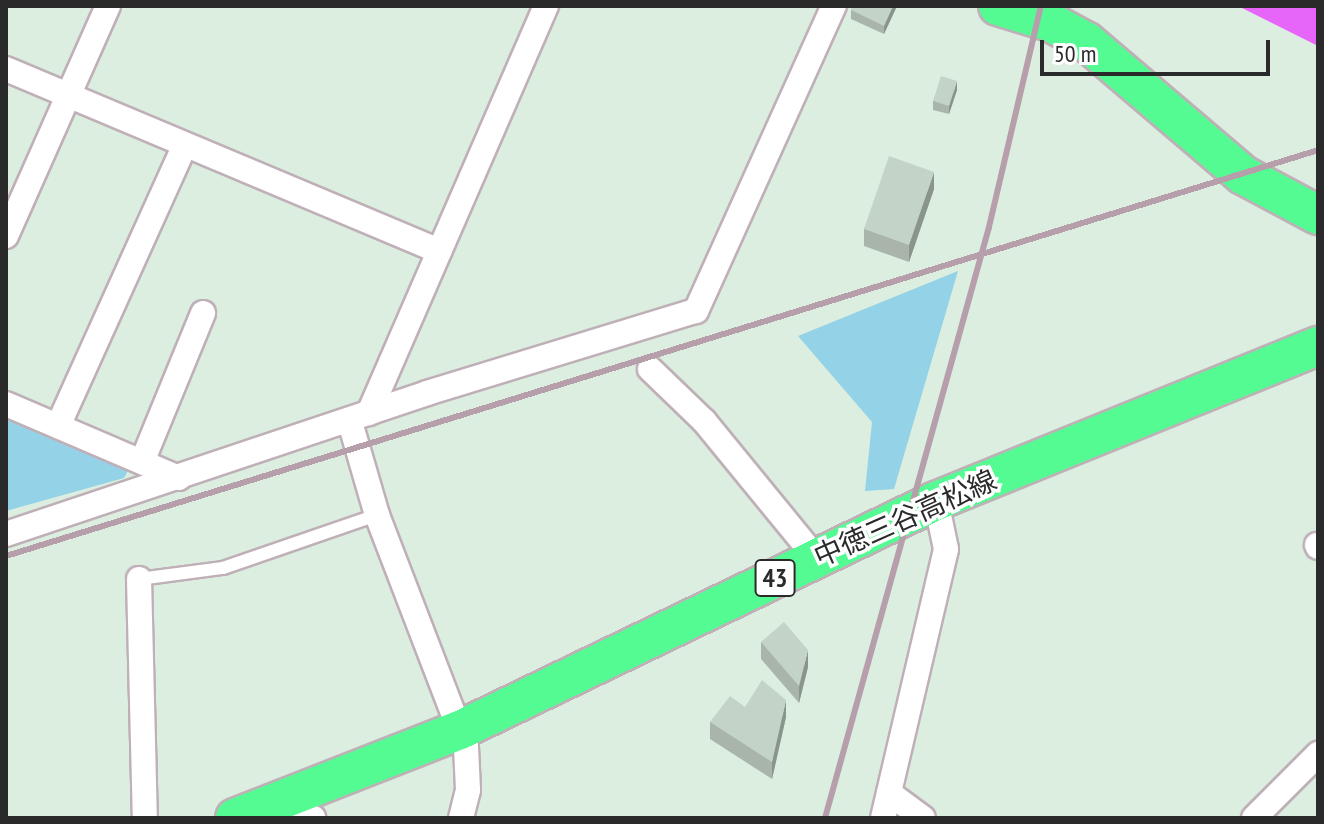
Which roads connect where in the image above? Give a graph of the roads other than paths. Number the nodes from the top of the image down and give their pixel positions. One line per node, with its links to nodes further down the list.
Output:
1 (108, 6): 6 (street)
2 (834, 6): 15 (street)
3 (998, 6): 8 (main road)
4 (540, 8): 10 (street)
5 (6, 69): 6 (street)
6 (67, 95): 7 (street); 9 (street)
7 (185, 145): 10 (street); 16 (street)
8 (1318, 215)
9 (6, 236)
10 (439, 251): 15 (street)
11 (203, 313): 17 (street)
12 (1318, 346): 19 (main road, 中徳三谷高松線 / 43)
13 (650, 369): 22 (street)
14 (6, 404): 16 (street)
15 (359, 417): 18 (street); 20 (street)
16 (58, 426): 17 (street)
17 (142, 462): 18 (street)
18 (179, 478): 21 (street)
19 (936, 501): 22 (main road, 中徳三谷高松線 / 43); 26 (street)
20 (377, 515): 23 (lane); 24 (street)
21 (6, 534)
22 (816, 558): 24 (main road, 中徳三谷高松線 / 43)
23 (139, 579): 28 (street)
24 (460, 730): 27 (main road, 中徳三谷高松線 / 43); 30 (street)
25 (1318, 754): 33 (street)
26 (889, 793): 31 (street); 32 (street)
27 (296, 811): 29 (main road, 中徳三谷高松線 / 43)
28 (145, 818)
29 (235, 818)
30 (461, 818)
31 (883, 818)
32 (923, 818)
33 (1254, 818)

